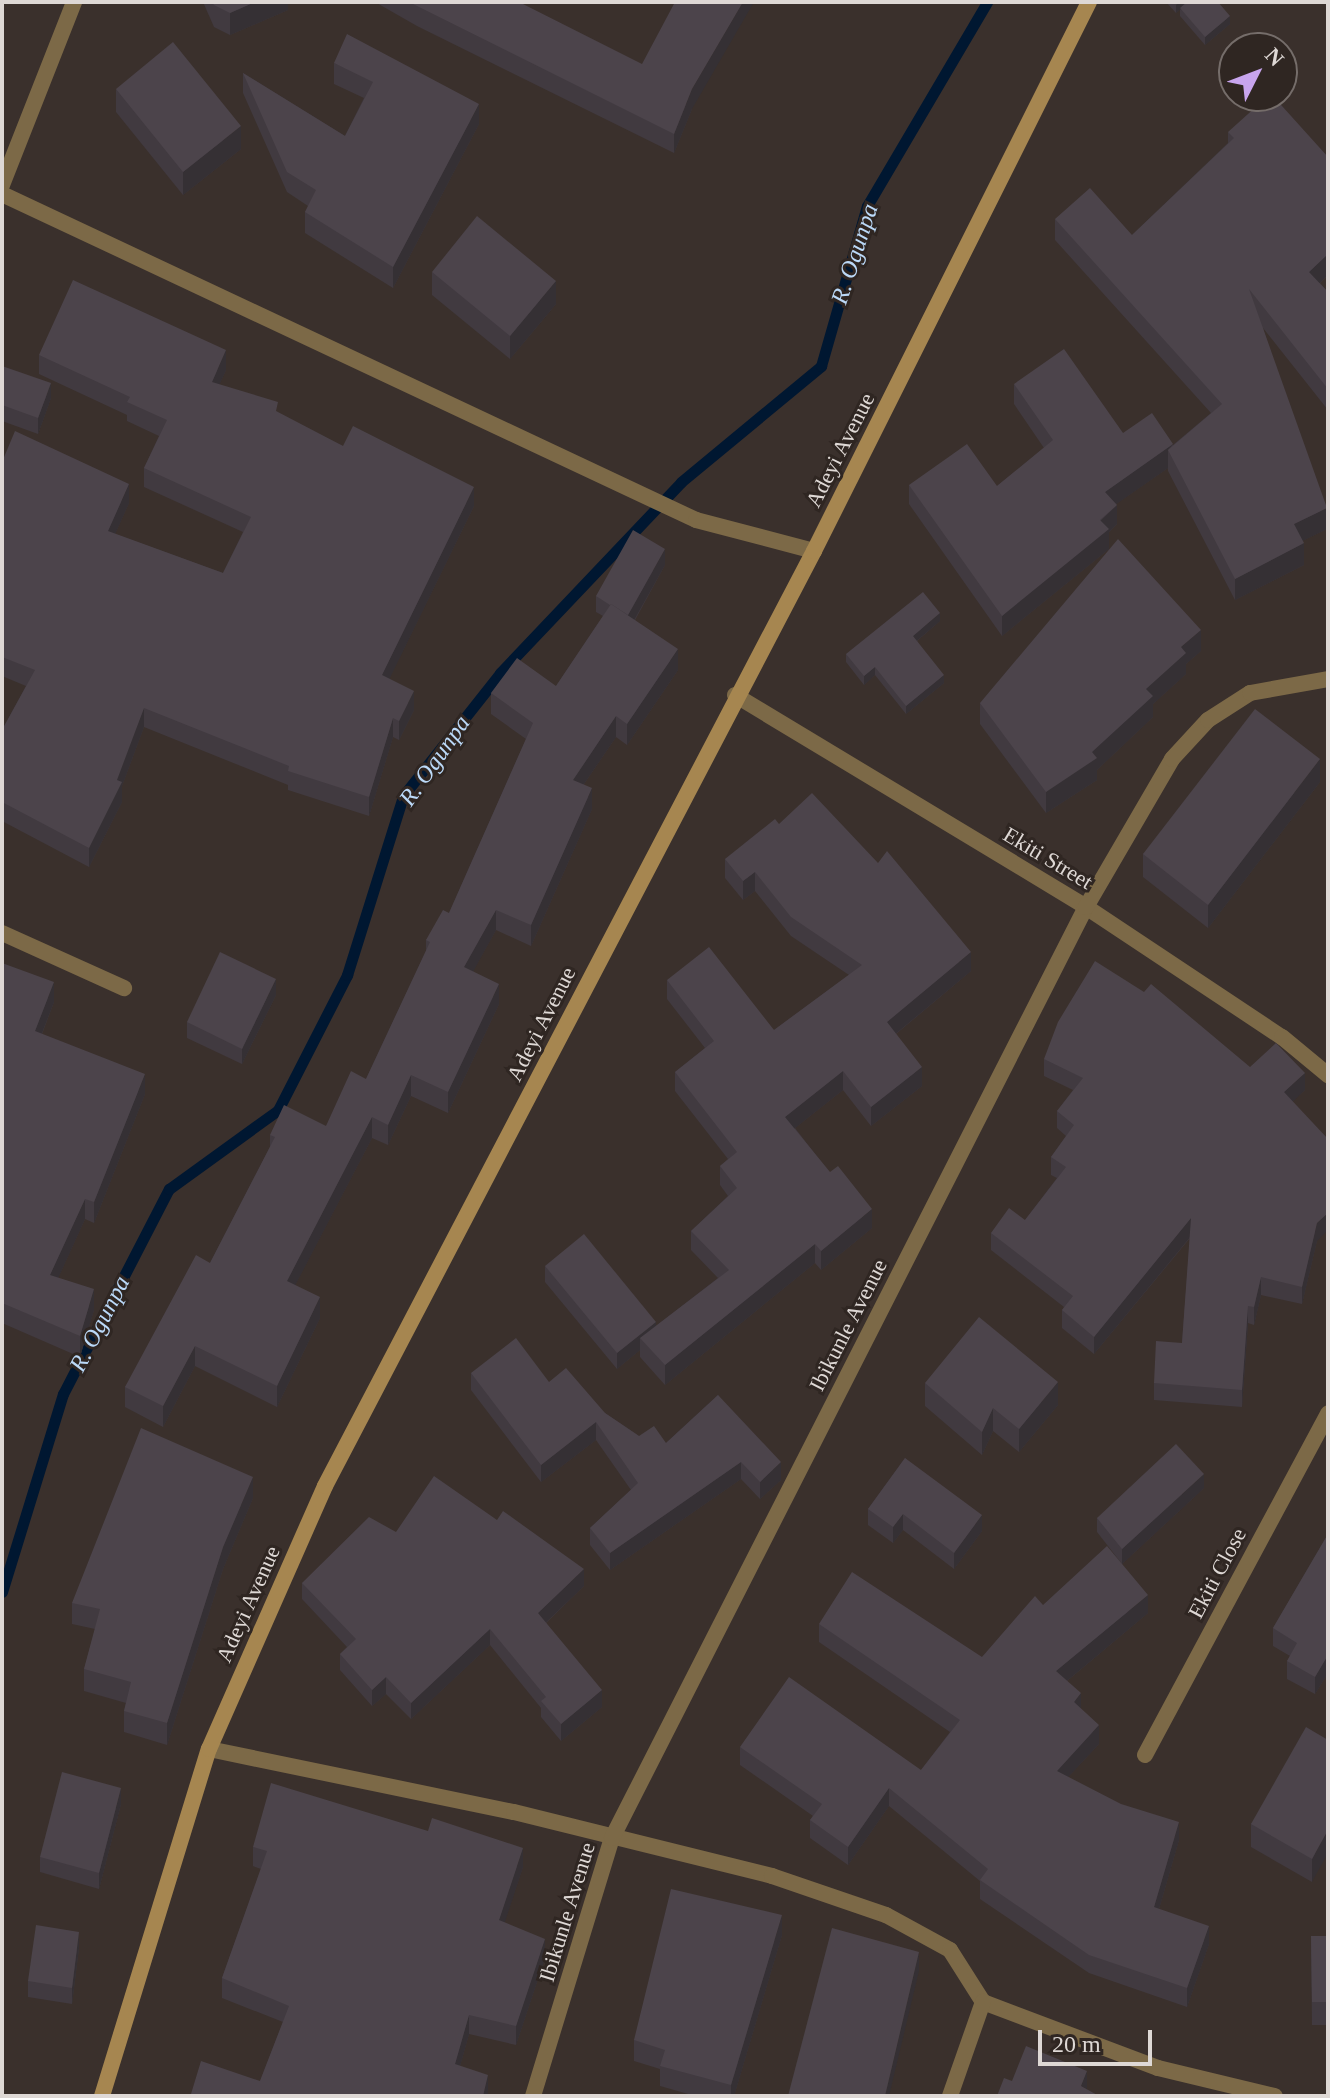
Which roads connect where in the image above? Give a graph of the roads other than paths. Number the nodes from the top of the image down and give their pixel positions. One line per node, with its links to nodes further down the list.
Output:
1 (74, 2): 3 (street)
2 (1089, 2): 5 (street, Adeyi Avenue)
3 (2, 185)
4 (2, 194): 5 (street)
5 (814, 551): 7 (street, Adeyi Avenue)
6 (1328, 679): 8 (street, Ibikunle Avenue)
7 (735, 695): 8 (street, Ekiti Street); 13 (street, Adeyi Avenue)
8 (1086, 907): 11 (street, Ekiti Street); 15 (street, Ibikunle Avenue)
9 (2, 933): 10 (street)
10 (124, 988)
11 (1328, 1075)
12 (1328, 1413): 14 (street, Ekiti Close)
13 (209, 1749): 15 (street); 17 (street, Adeyi Avenue)
14 (1145, 1755)
15 (612, 1838): 16 (street); 18 (street, Ibikunle Avenue)
16 (983, 2002): 19 (street); 20 (street)
17 (102, 2096)
18 (533, 2096)
19 (950, 2096)
20 (1275, 2096)

